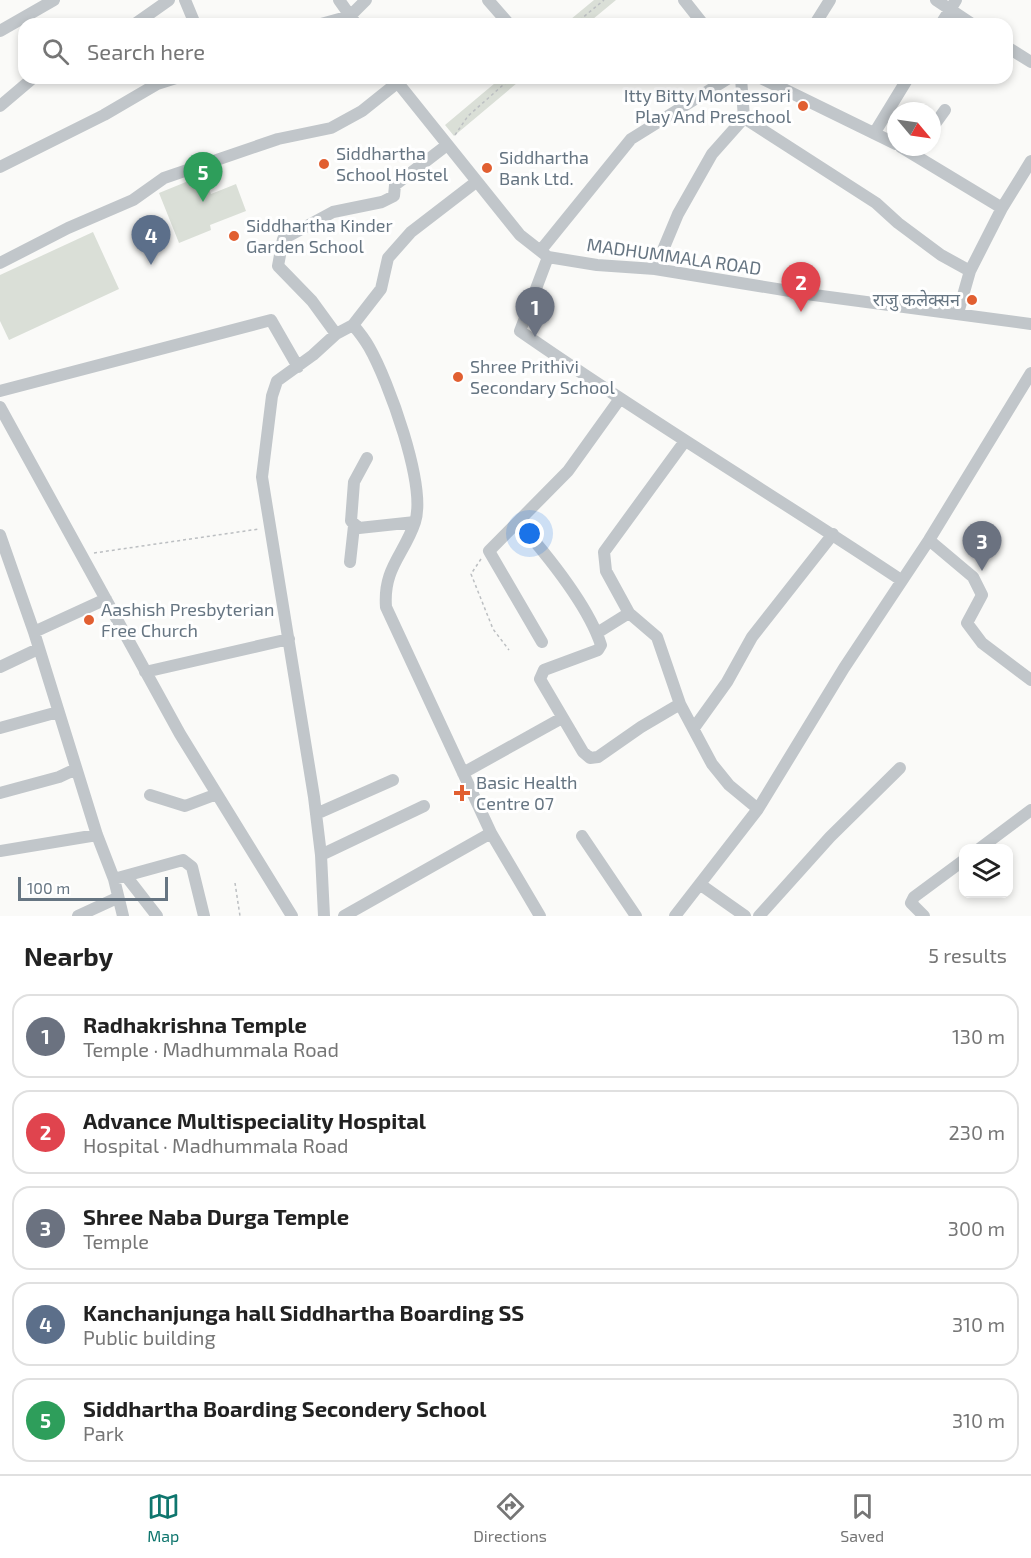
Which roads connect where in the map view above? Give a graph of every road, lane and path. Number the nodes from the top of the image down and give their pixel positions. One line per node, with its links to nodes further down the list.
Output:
1 (54, 0): 12 (street)
2 (169, 0): 13 (street)
3 (185, 0): 14 (street)
4 (339, 0): 15 (street)
5 (366, 0): 16 (street)
6 (488, 0): 17 (street)
7 (604, 0): 18 (path)
8 (684, 0): 19 (street)
9 (830, 0): 20 (street)
10 (936, 0): 11 (street)
11 (953, 5): 21 (street); 22 (street)
12 (23, 18)
13 (144, 18)
14 (192, 18)
15 (352, 18)
16 (354, 18)
17 (504, 18)
18 (582, 18)
19 (698, 18)
20 (819, 18)
21 (945, 18)
22 (966, 18)
23 (18, 21): 24 (street)
24 (0, 31)
25 (1013, 51): 26 (street)
26 (1031, 62)
27 (26, 84): 36 (street)
28 (157, 84): 45 (street)
29 (391, 84): 49 (street)
30 (398, 84): 42 (street, MADHUMMALA ROAD)
31 (504, 84): 42 (path)
32 (719, 84): 48 (street)
33 (741, 84): 39 (street)
34 (784, 84): 40 (street)
35 (904, 84): 40 (street)
36 (0, 106)
37 (945, 110): 38 (street)
38 (941, 116)
39 (744, 118): 50 (street); 51 (street)
40 (875, 132): 41 (street)
41 (887, 139)
42 (447, 145): 46 (street, MADHUMMALA ROAD); 55 (street)
43 (924, 156): 47 (street)
44 (1031, 161): 47 (street)
45 (0, 167)
46 (476, 182): 48 (street, MADHUMMALA ROAD); 54 (street)
47 (1002, 208): 51 (street)
48 (545, 254): 50 (street, MADHUMMALA ROAD); 59 (street)
49 (0, 263)
50 (655, 269): 52 (street, MADHUMMALA ROAD)
51 (970, 271): 52 (street)
52 (958, 313): 53 (street, MADHUMMALA ROAD)
53 (1031, 324)
54 (353, 325): 55 (street); 64 (street)
55 (336, 334): 56 (street)
56 (298, 367): 58 (street); 67 (street)
57 (1031, 373): 70 (street)
58 (0, 391)
59 (619, 400): 62 (street); 65 (street)
60 (0, 407): 61 (street)
61 (4, 424): 72 (street)
62 (685, 441): 68 (street); 76 (street)
63 (367, 458): 66 (street)
64 (415, 522): 66 (street); 93 (street)
65 (519, 522): 71 (street); 78 (street)
66 (354, 526): 73 (street)
67 (271, 528): 72 (path); 79 (street)
68 (833, 534): 74 (street); 90 (street)
69 (0, 535): 77 (street)
70 (929, 540): 74 (street); 85 (street)
71 (489, 551): 80 (street); 82 (path)
72 (82, 556): 75 (street)
73 (350, 562)
74 (901, 580): 99 (street)
75 (106, 599): 77 (street); 84 (street)
76 (629, 613): 78 (street); 86 (street)
77 (34, 633): 81 (street)
78 (597, 633): 88 (street)
79 (289, 639): 84 (street); 101 (street)
80 (542, 642)
81 (38, 649): 83 (street); 87 (street)
82 (508, 650)
83 (0, 668)
84 (145, 672): 96 (street)
85 (1031, 680)
86 (680, 704): 88 (street); 90 (street)
87 (58, 712): 89 (street); 92 (street)
88 (562, 718): 93 (street)
89 (0, 728)
90 (694, 728): 99 (street)
91 (900, 768): 125 (street)
92 (76, 769): 95 (street); 103 (street)
93 (463, 773): 102 (street)
94 (393, 780): 101 (street)
95 (0, 793)
96 (217, 794): 97 (street); 118 (street)
97 (150, 795)
98 (424, 806): 107 (street)
99 (758, 809): 111 (street)
100 (1031, 810): 105 (street)
101 (316, 814): 107 (street)
102 (491, 833): 120 (street); 121 (street)
103 (96, 835): 106 (street); 109 (street)
104 (582, 836): 122 (street)
105 (986, 844)
106 (0, 851)
107 (321, 855): 119 (street)
108 (959, 863): 126 (street)
109 (120, 878): 112 (street); 115 (street); 116 (street)
110 (235, 883): 117 (path)
111 (701, 885): 123 (street); 124 (street)
112 (117, 898): 113 (street); 114 (street)
113 (78, 916)
114 (123, 916)
115 (157, 916)
116 (204, 916)
117 (240, 916)
118 (292, 916)
119 (324, 916)
120 (344, 916)
121 (540, 916)
122 (636, 916)
123 (675, 916)
124 (745, 916)
125 (759, 916)
126 (924, 916)

